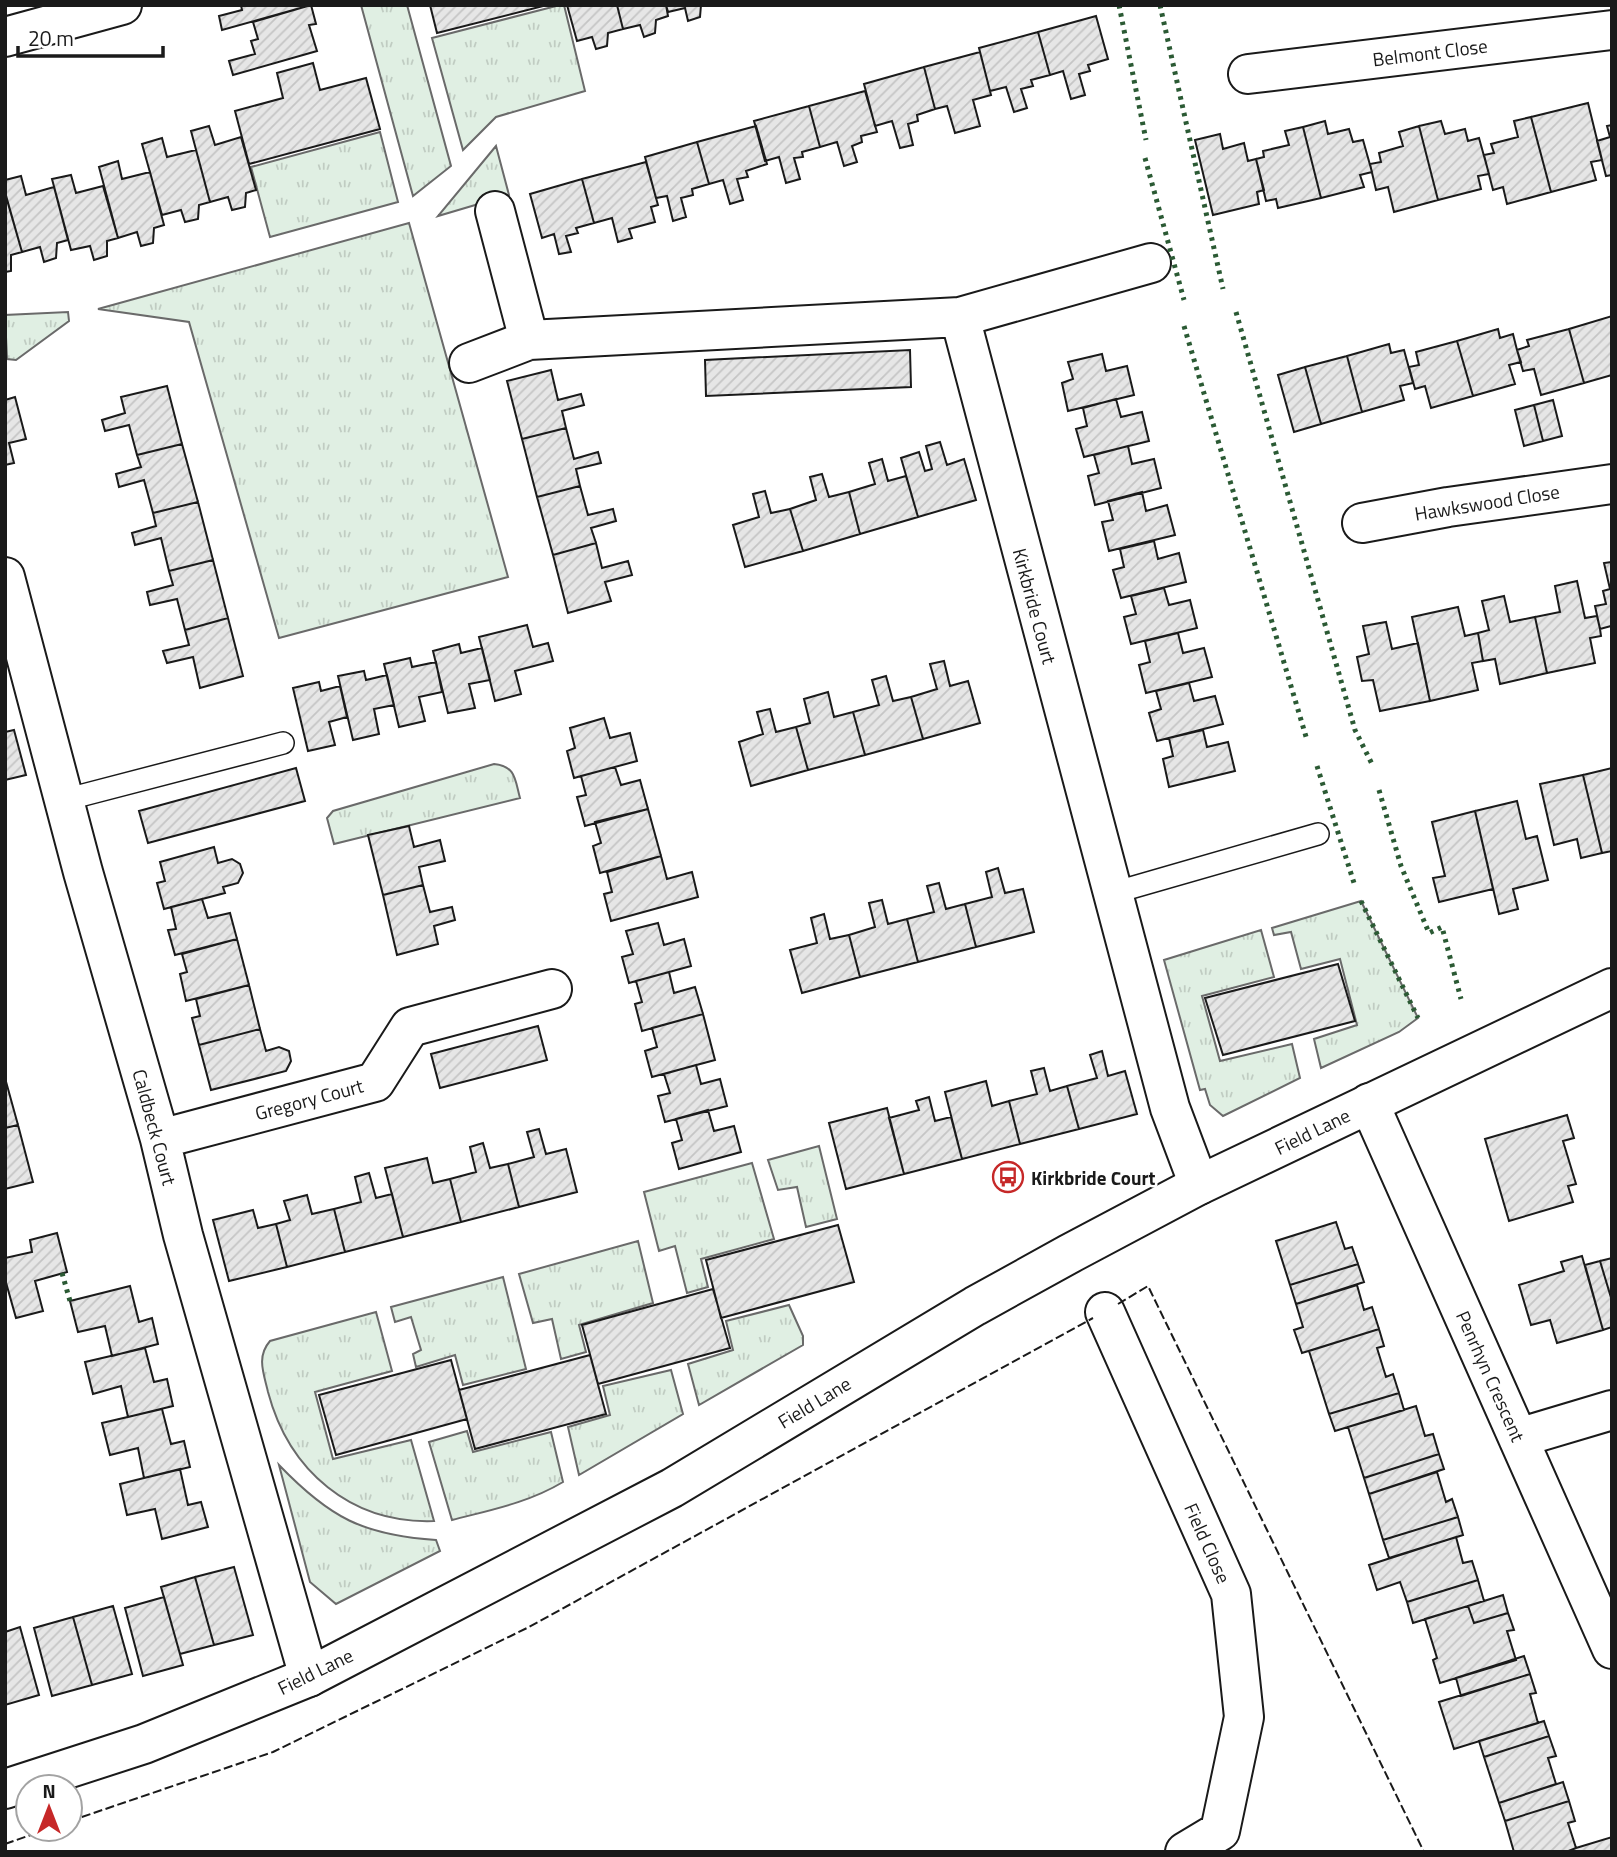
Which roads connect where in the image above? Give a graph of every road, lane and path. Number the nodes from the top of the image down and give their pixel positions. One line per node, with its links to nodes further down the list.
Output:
1 (121, 5): 3 (street)
2 (1612, 30): 4 (street, Belmont Close)
3 (5, 37)
4 (1248, 74)
5 (495, 211): 8 (street)
6 (1151, 262): 7 (street)
7 (960, 317): 8 (street); 16 (street, Kirkbride Court)
8 (529, 340): 9 (street)
9 (469, 363)
10 (1612, 484): 11 (street, Hawkswood Close)
11 (1362, 523)
12 (5, 578): 14 (street, Caldbeck Court)
13 (283, 743): 14 (lane)
14 (64, 800): 20 (street, Caldbeck Court)
15 (1318, 834): 16 (lane)
16 (1113, 893): 21 (street, Kirkbride Court)
17 (1612, 988): 19 (street, Field Lane)
18 (552, 989): 20 (street, Gregory Court)
19 (1369, 1103): 21 (street, Field Lane); 24 (street, Penrhyn Crescent)
20 (160, 1139): 26 (street, Caldbeck Court)
21 (1199, 1185): 26 (street, Field Lane)
22 (1104, 1312): 28 (street, Field Close)
23 (1612, 1410): 24 (street)
24 (1518, 1438): 25 (street, Penrhyn Crescent)
25 (1612, 1649)
26 (309, 1677): 27 (street, Field Lane)
27 (5, 1789)
28 (1185, 1852)

